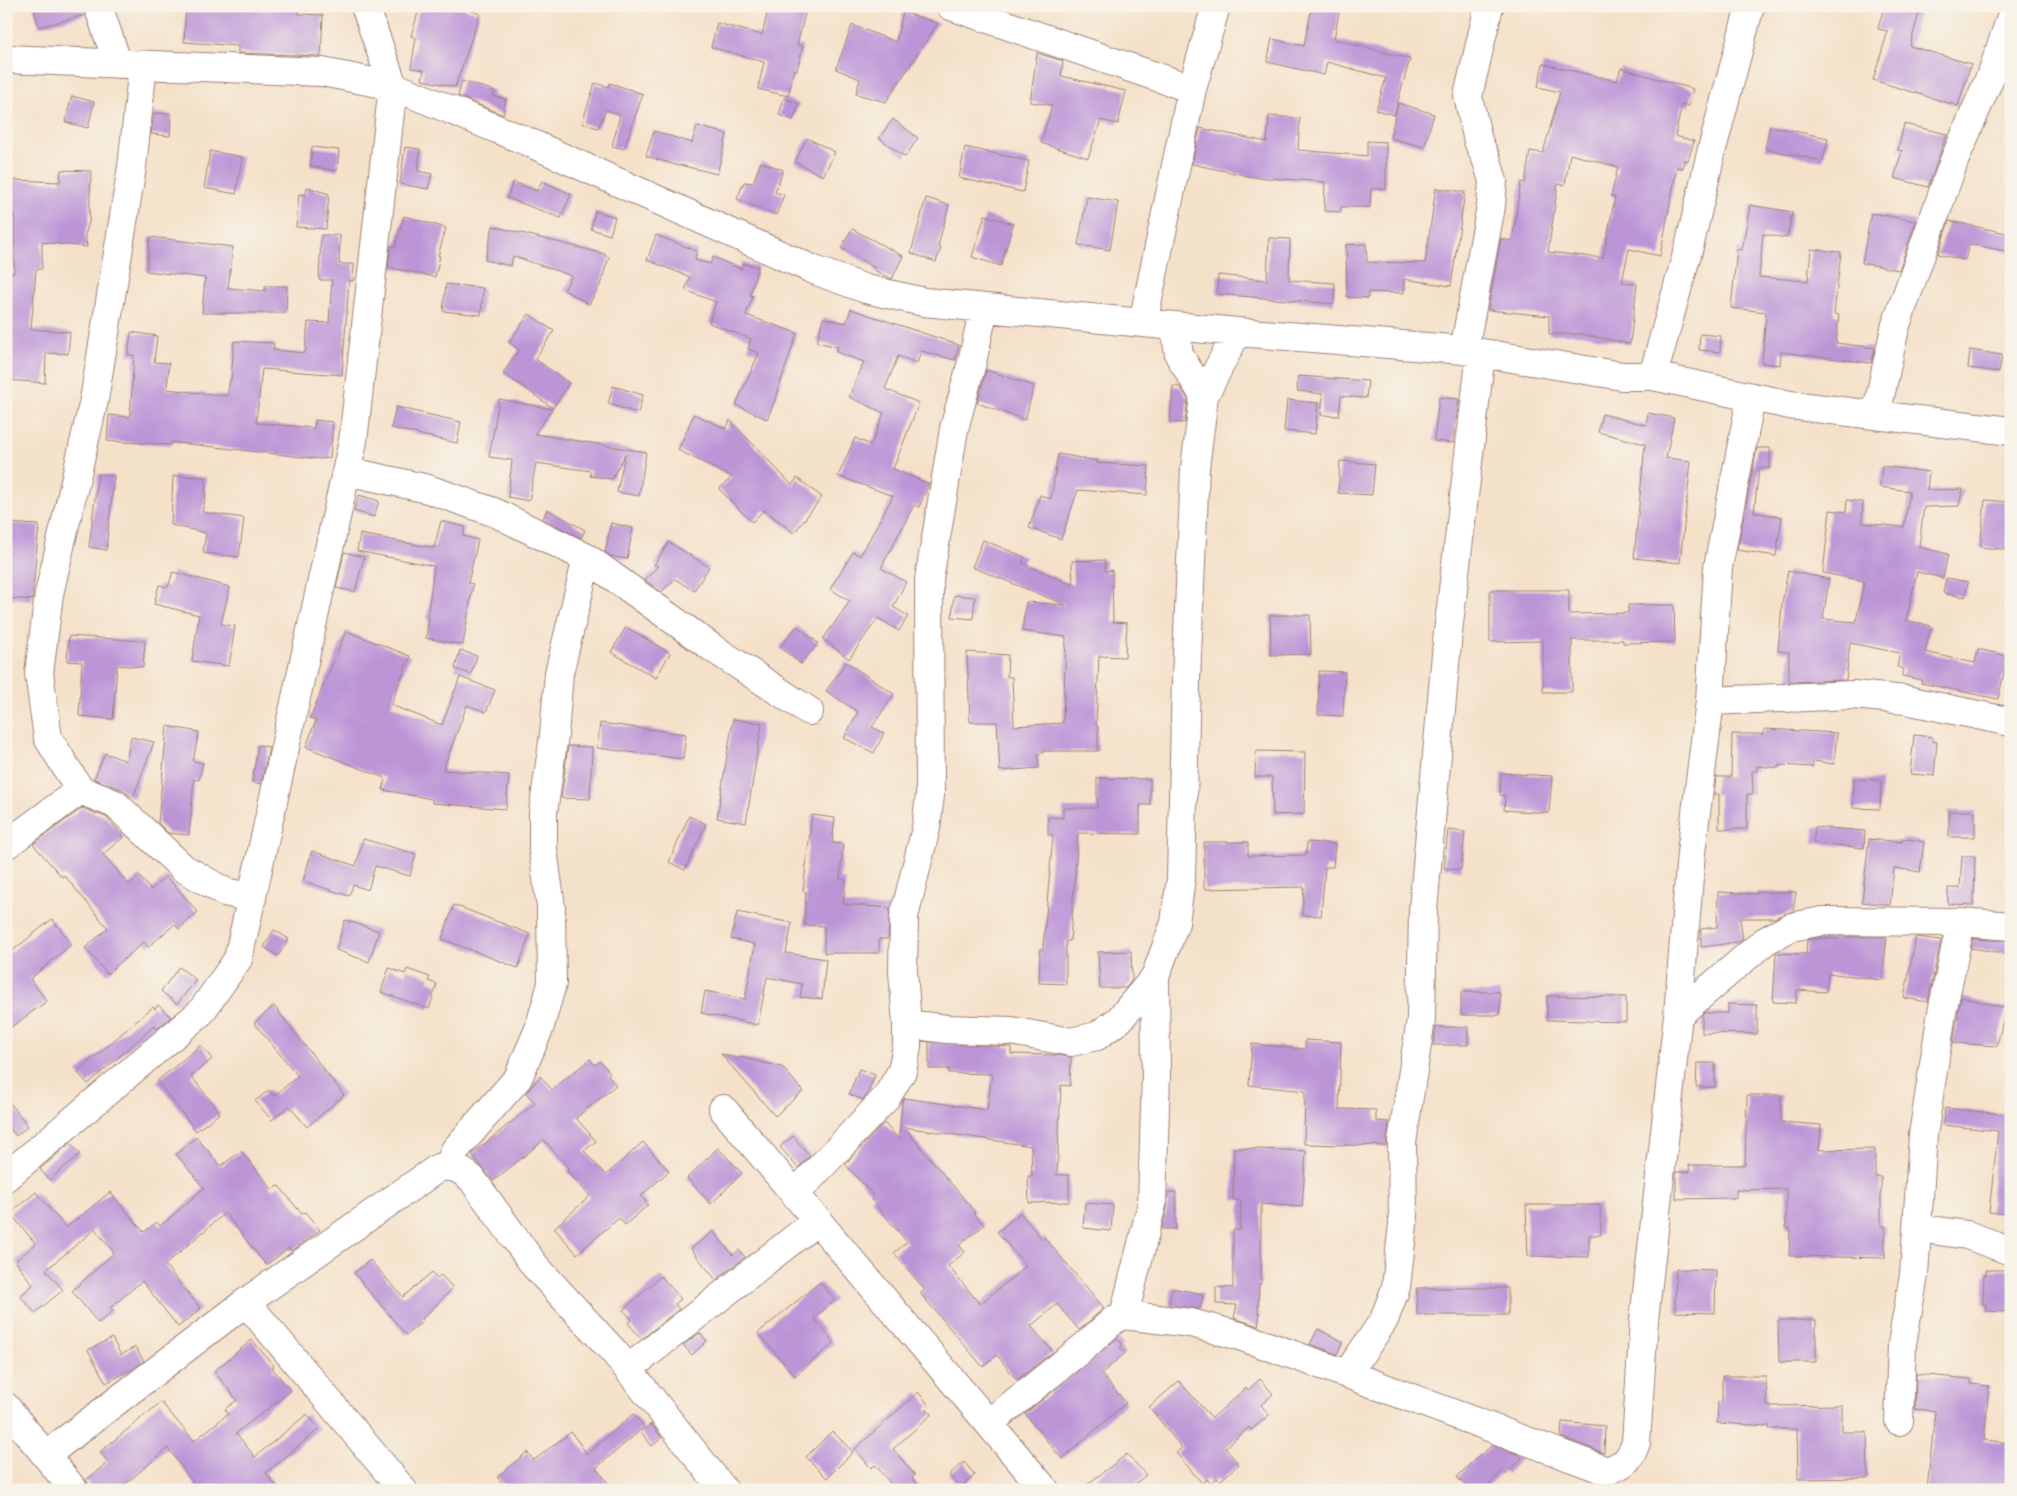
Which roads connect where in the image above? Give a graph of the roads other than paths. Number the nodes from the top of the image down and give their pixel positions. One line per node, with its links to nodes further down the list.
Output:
1 (98, 6): 9 (street)
2 (365, 6): 10 (street)
3 (1216, 6): 11 (street)
4 (1490, 6): 16 (street)
5 (1750, 6): 17 (street)
6 (955, 7): 11 (street)
7 (2011, 16): 20 (street)
8 (6, 59): 9 (street)
9 (130, 65): 10 (street); 27 (street)
10 (393, 86): 12 (street); 22 (street)
11 (1192, 89): 13 (street)
12 (984, 308): 13 (street); 34 (street)
13 (1143, 323): 14 (street)
14 (1174, 326): 15 (street); 18 (street)
15 (1237, 332): 16 (street); 18 (street)
16 (1472, 352): 17 (street); 45 (street)
17 (1653, 376): 19 (street)
18 (1204, 396): 32 (street)
19 (1751, 398): 20 (street); 24 (street)
20 (1876, 415): 21 (street)
21 (2011, 430)
22 (347, 471): 23 (street); 29 (street)
23 (587, 558): 25 (street); 36 (street)
24 (1710, 701): 26 (street); 33 (street)
25 (810, 711)
26 (2011, 722)
27 (80, 790): 28 (street); 29 (street)
28 (6, 845)
29 (252, 898): 37 (street)
30 (1961, 922): 31 (street); 33 (street); 40 (street)
31 (2011, 926)
32 (1155, 977): 34 (street); 43 (street)
33 (1678, 1014): 45 (street)
34 (908, 1024): 38 (street)
35 (723, 1110): 38 (street)
36 (449, 1165): 42 (street); 44 (street)
37 (6, 1177)
38 (795, 1194): 39 (street)
39 (818, 1220): 44 (street); 48 (street)
40 (1917, 1228): 41 (street); 47 (street)
41 (2011, 1251)
42 (246, 1302): 49 (street); 51 (street)
43 (1124, 1314): 45 (street); 48 (street)
44 (628, 1369): 52 (street)
45 (1348, 1374)
46 (6, 1407): 49 (street)
47 (1900, 1421)
48 (989, 1423): 53 (street)
49 (46, 1455): 50 (street)
50 (74, 1490)
51 (403, 1490)
52 (724, 1490)
53 (1044, 1490)

